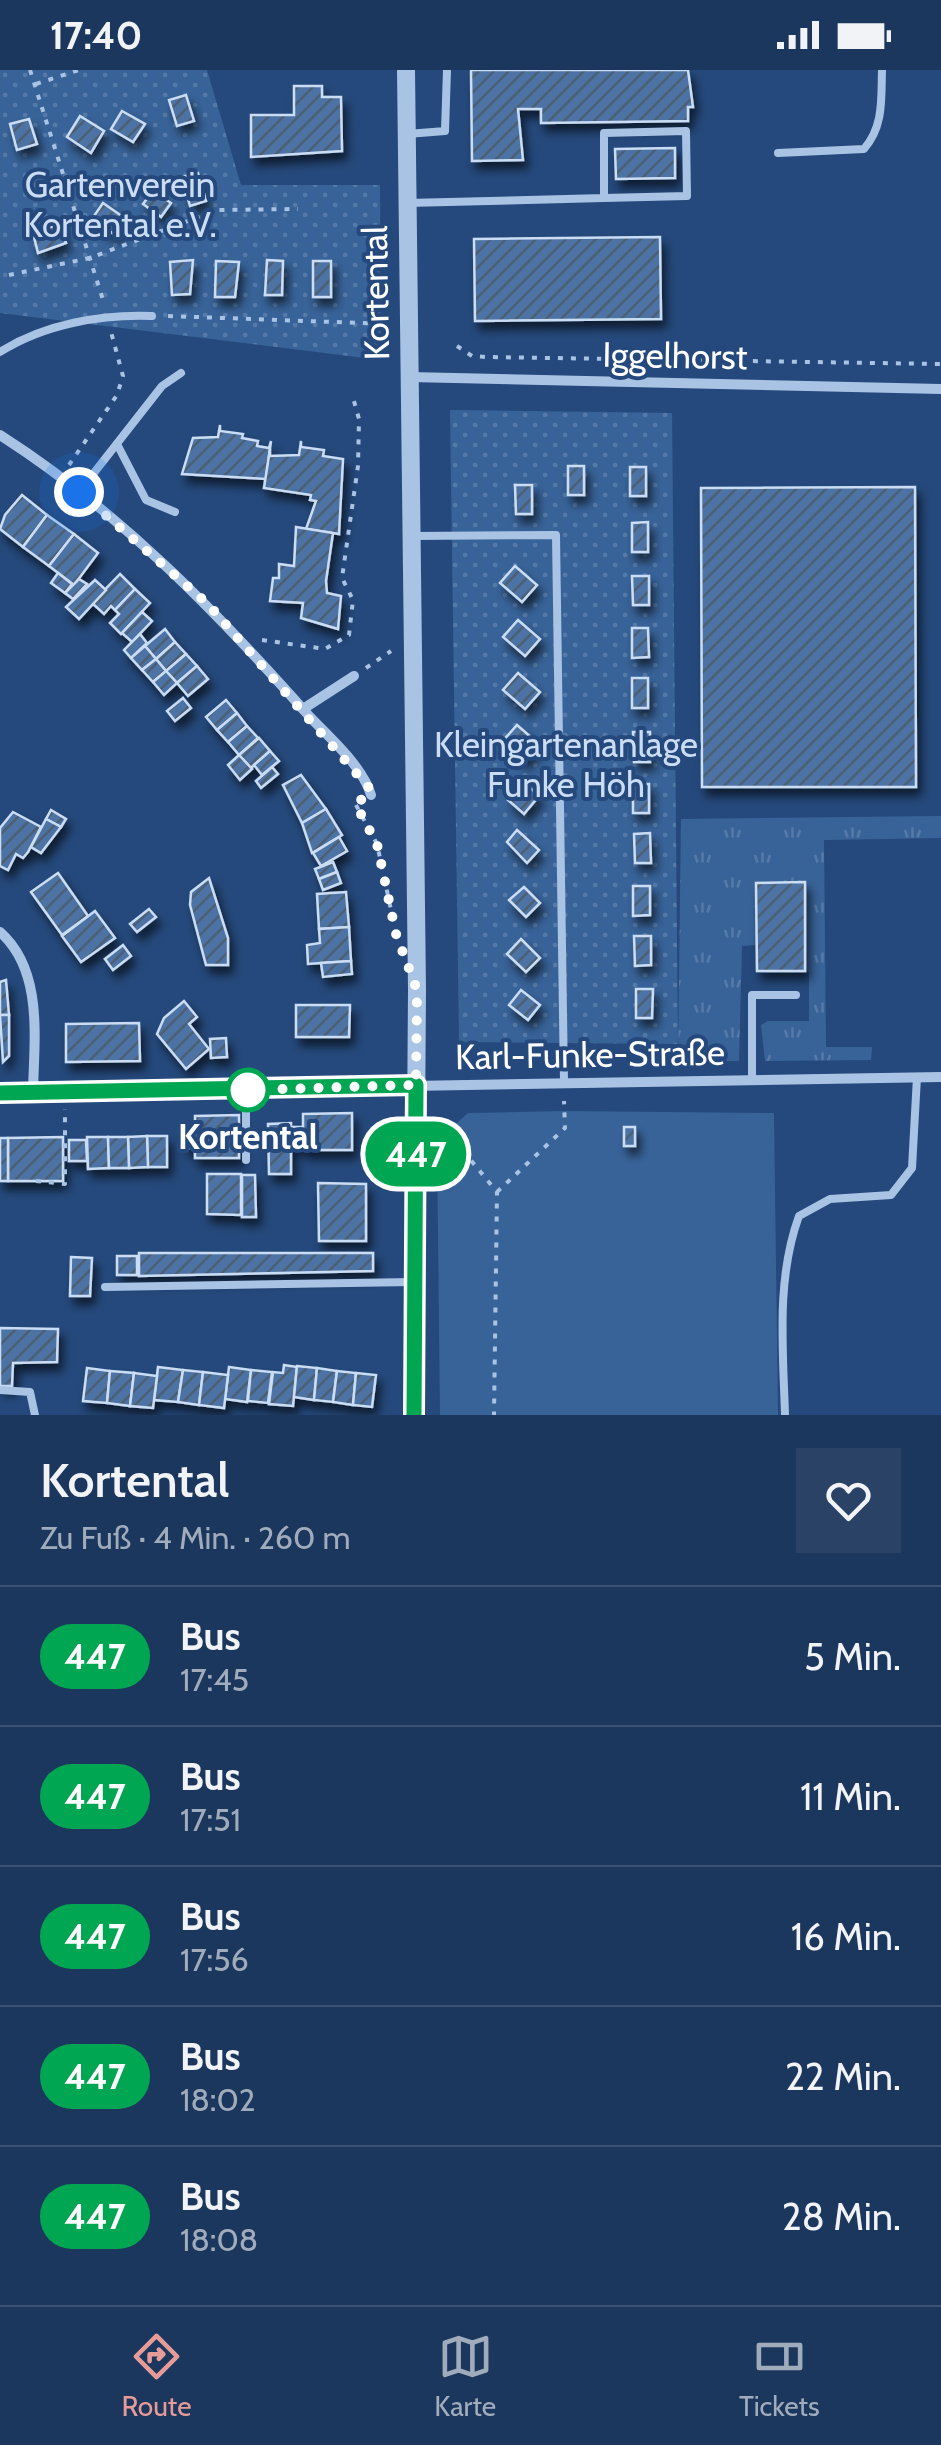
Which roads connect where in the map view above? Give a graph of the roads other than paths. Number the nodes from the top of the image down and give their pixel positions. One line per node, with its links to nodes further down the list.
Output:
1 (406, 70): 4 (street, Kortental)
2 (447, 70): 4 (lane)
3 (882, 70): 5 (lane)
4 (406, 134): 7 (street, Kortental)
5 (778, 152)
6 (604, 198): 6 (lane); 7 (lane)
7 (407, 203): 11 (street, Kortental)
8 (152, 316): 9 (lane)
9 (0, 352)
10 (182, 374): 14 (lane)
11 (409, 377): 12 (street, Iggelhorst); 17 (street, Kortental)
12 (941, 388)
13 (0, 435): 15 (street)
14 (117, 444): 15 (lane); 16 (lane)
15 (79, 492): 19 (street)
16 (175, 512)
17 (410, 536): 26 (lane); 27 (street, Kortental)
18 (354, 676): 19 (street)
19 (303, 709): 20 (street)
20 (371, 794)
21 (0, 932): 29 (street)
22 (796, 995): 25 (lane)
23 (941, 1076): 24 (street, Karl-Funke-Straße)
24 (917, 1077): 25 (street, Karl-Funke-Straße); 37 (lane)
25 (752, 1080): 26 (street, Karl-Funke-Straße)
26 (564, 1082): 27 (street, Karl-Funke-Straße)
27 (416, 1085): 28 (street, Karl-Funke-Straße); 32 (street, Kortental)
28 (246, 1090): 29 (street, Karl-Funke-Straße); 31 (lane)
29 (33, 1092): 30 (street, Karl-Funke-Straße)
30 (0, 1093)
31 (246, 1160)
32 (414, 1282): 33 (lane); 36 (street, Kortental)
33 (105, 1287)
34 (0, 1390): 35 (lane)
35 (35, 1415)
36 (414, 1415)
37 (785, 1415)

